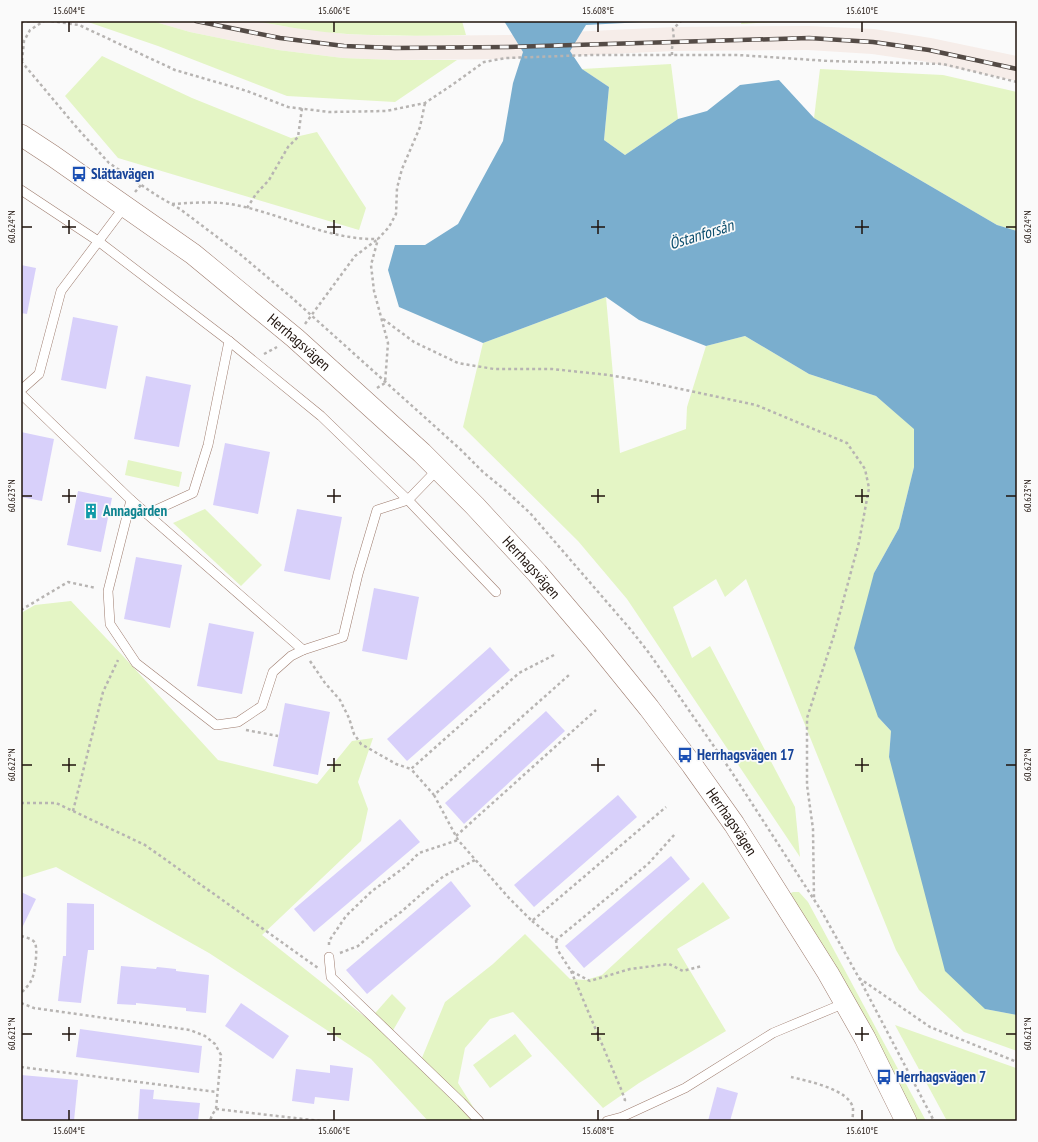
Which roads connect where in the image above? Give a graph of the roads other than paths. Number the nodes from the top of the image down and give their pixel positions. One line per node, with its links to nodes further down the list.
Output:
1 (21, 135): 3 (street, Herrhagsvägen)
2 (21, 190): 4 (lane)
3 (125, 206): 4 (lane); 8 (street, Herrhagsvägen)
4 (98, 241): 5 (lane); 6 (lane)
5 (229, 341): 10 (lane); 11 (lane)
6 (21, 390)
7 (21, 394): 9 (lane)
8 (438, 469): 10 (lane); 15 (street, Herrhagsvägen)
9 (131, 500): 11 (lane); 13 (lane)
10 (408, 500): 12 (lane); 13 (lane)
11 (148, 514): 13 (lane)
12 (496, 592)
13 (302, 650)
14 (329, 957): 16 (lane)
15 (845, 1003): 17 (lane); 18 (street, Herrhagsvägen)
16 (479, 1121)
17 (606, 1121)
18 (906, 1121)

